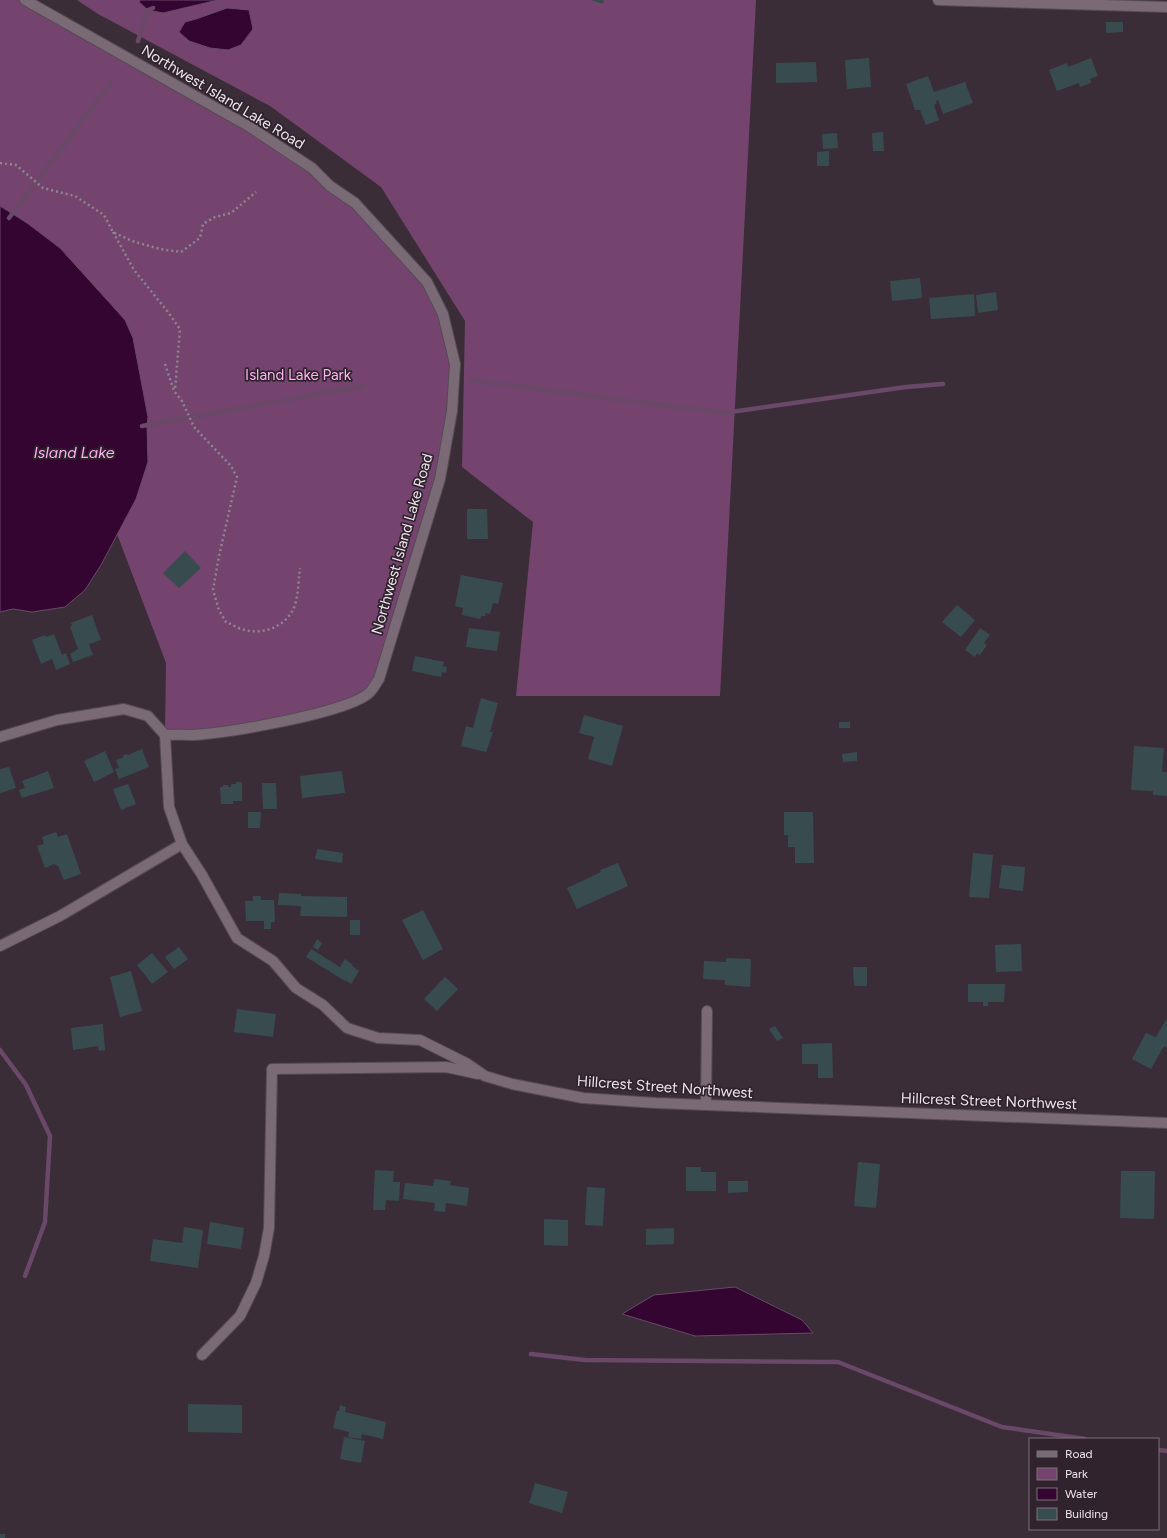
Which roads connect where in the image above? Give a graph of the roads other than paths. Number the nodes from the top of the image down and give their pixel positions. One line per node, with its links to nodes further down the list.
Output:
1 (25, 0): 4 (street, Northwest Island Lake Road)
2 (938, 0): 3 (street)
3 (1167, 7)
4 (165, 735): 5 (street); 6 (street, Hillcrest Street Northwest)
5 (0, 737)
6 (182, 844): 7 (street); 9 (street, Hillcrest Street Northwest)
7 (0, 946)
8 (706, 1010): 10 (street)
9 (485, 1076): 10 (street, Hillcrest Street Northwest); 12 (street)
10 (706, 1106): 11 (street, Hillcrest Street Northwest)
11 (1167, 1123)
12 (202, 1355)

